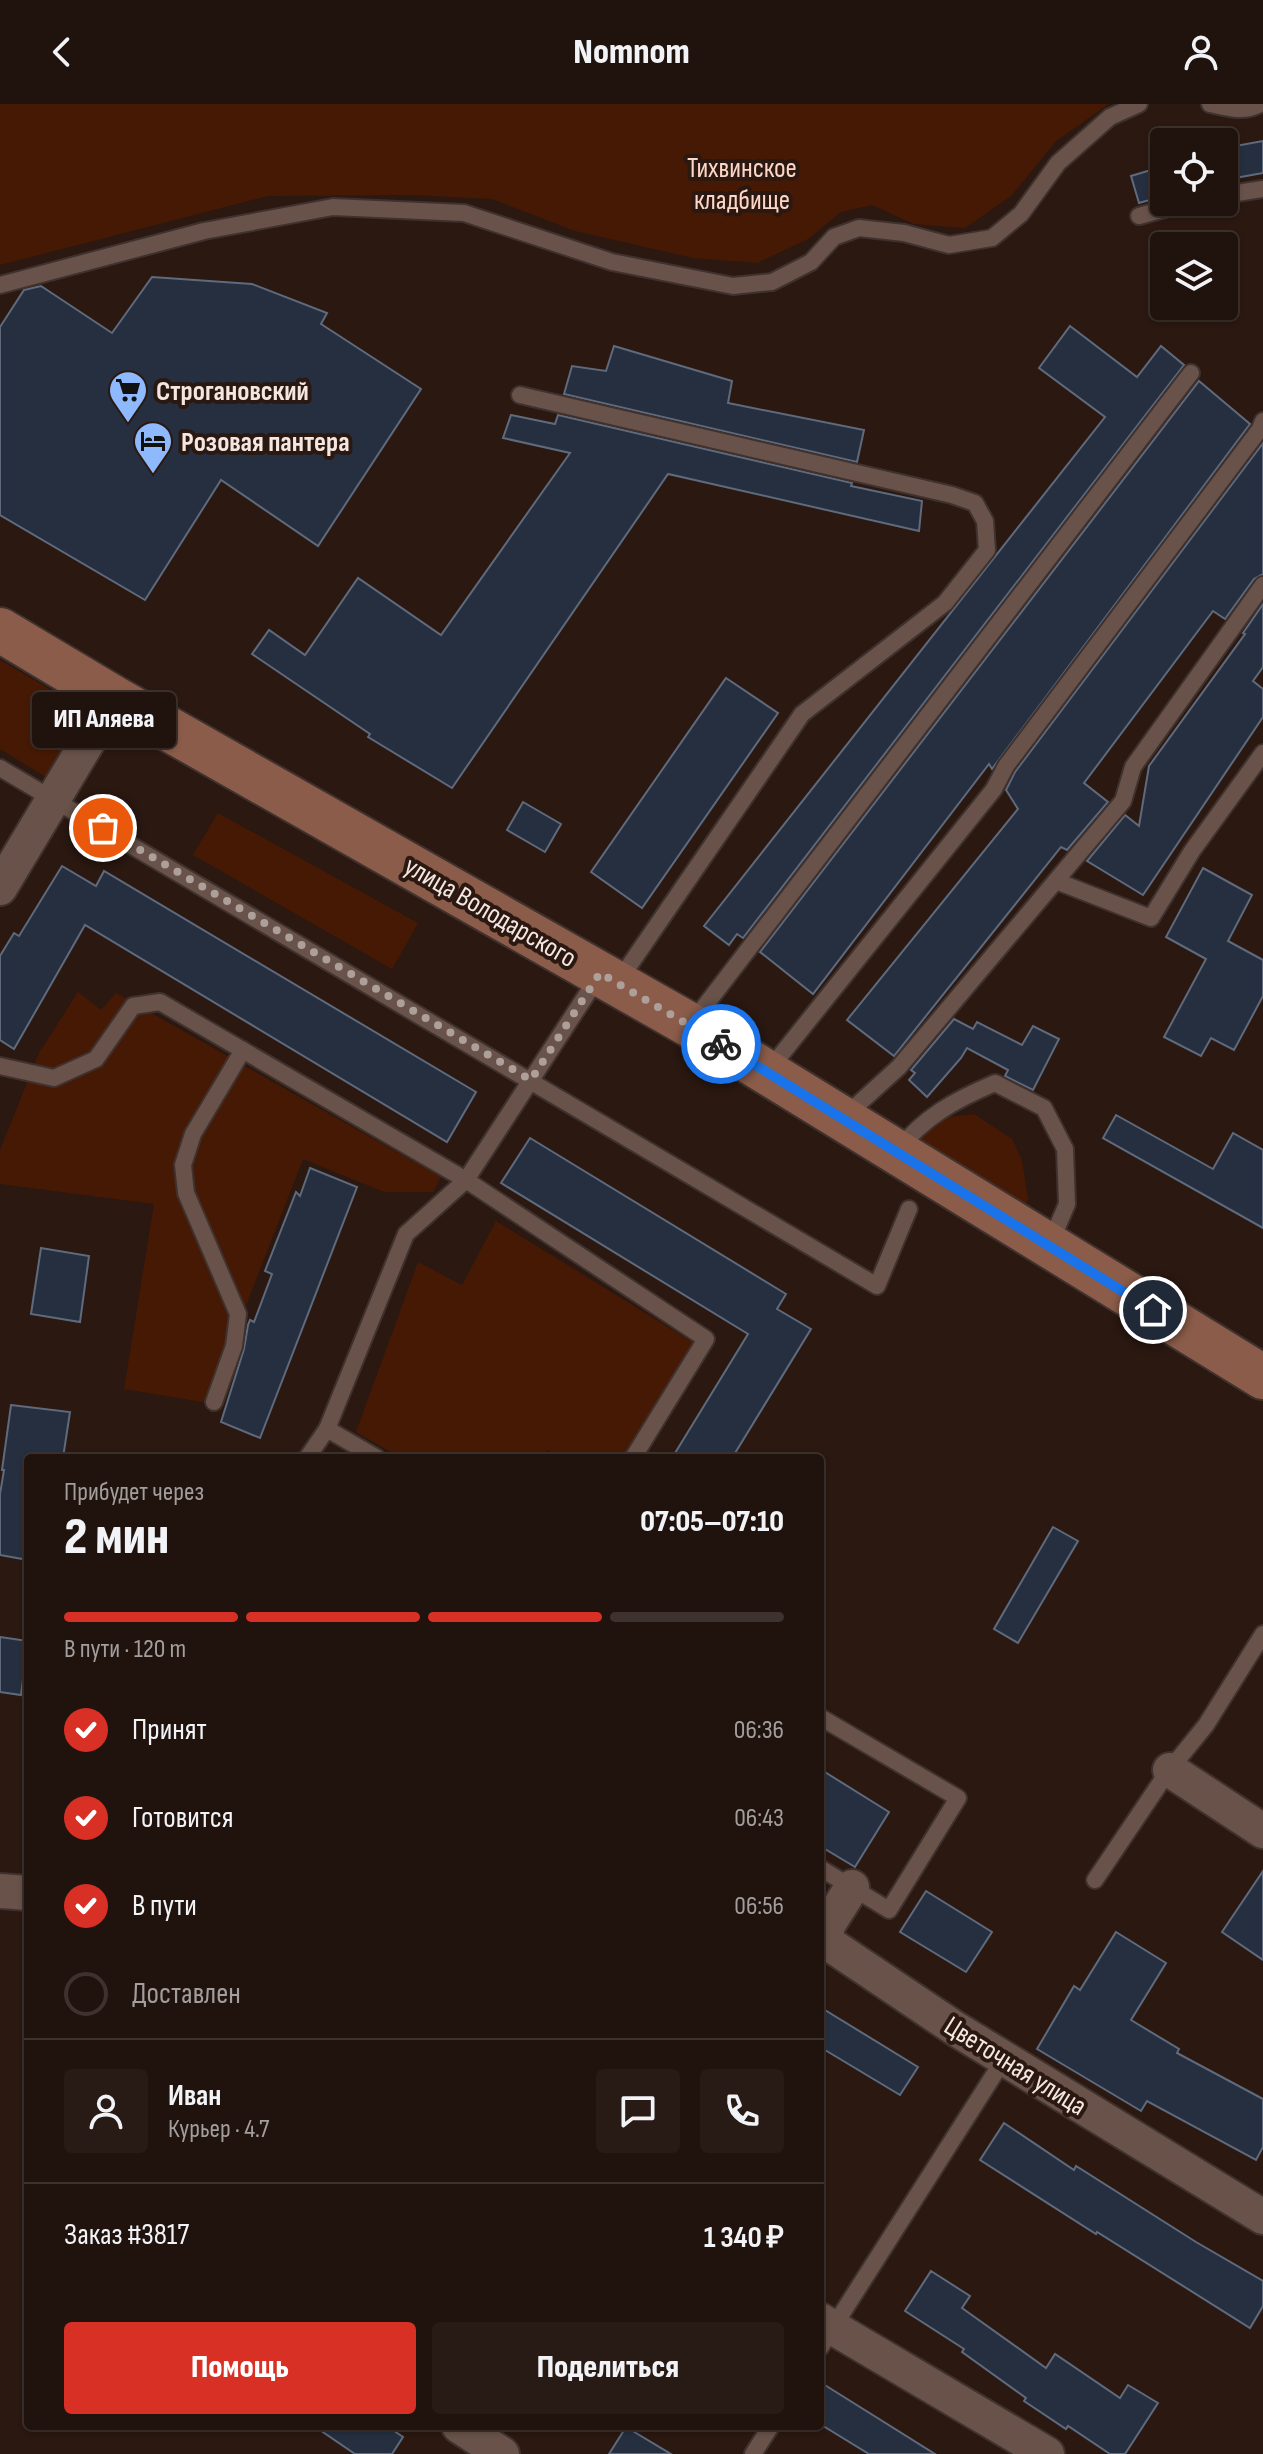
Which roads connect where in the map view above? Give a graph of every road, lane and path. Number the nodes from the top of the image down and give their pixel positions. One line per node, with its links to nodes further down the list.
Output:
1 (1139, 104): 8 (lane)
2 (1210, 104): 3 (lane)
3 (1260, 104)
4 (1263, 189): 5 (lane)
5 (1238, 193)
6 (1150, 213): 7 (lane)
7 (1139, 216)
8 (0, 285)
9 (1191, 373): 21 (lane)
10 (520, 395): 20 (lane)
11 (1263, 421): 24 (lane)
12 (1263, 585): 18 (lane)
13 (0, 630): 14 (main road, улица Володарского)
14 (114, 698): 17 (street); 20 (main road, улица Володарского)
15 (1263, 753): 18 (lane)
16 (0, 768): 17 (lane)
17 (54, 800): 19 (street); 25 (lane)
18 (1056, 881): 26 (lane)
19 (0, 888)
20 (609, 978): 21 (main road, улица Володарского); 25 (lane)
21 (690, 1025): 24 (main road, улица Володарского)
22 (243, 1050): 23 (lane); 28 (lane); 32 (lane)
23 (0, 1066)
24 (767, 1072): 26 (main road, улица Володарского)
25 (531, 1080): 28 (lane); 29 (lane)
26 (842, 1118): 27 (main road, улица Володарского)
27 (897, 1152): 30 (main road, улица Володарского); 30 (lane)
28 (466, 1180): 33 (lane); 36 (lane)
29 (909, 1209)
30 (1049, 1246): 31 (main road, улица Володарского)
31 (1261, 1372)
32 (214, 1402)
33 (327, 1429): 34 (lane); 35 (lane)
34 (310, 1454)
35 (370, 1454)
36 (635, 1454)
37 (1263, 1634): 39 (lane)
38 (824, 1719): 43 (lane)
39 (1170, 1770): 40 (street); 42 (lane)
40 (1263, 1831)
41 (824, 1870): 43 (lane)
42 (1095, 1880)
43 (852, 1887): 46 (street, Цветочная улица)
44 (0, 1891): 45 (street)
45 (24, 1893)
46 (1004, 2059): 47 (street, Цветочная улица); 48 (lane)
47 (1263, 2217)
48 (824, 2332): 53 (street)
49 (465, 2430): 51 (street)
50 (768, 2430): 52 (lane)
51 (502, 2454)
52 (753, 2454)
53 (1047, 2454)

